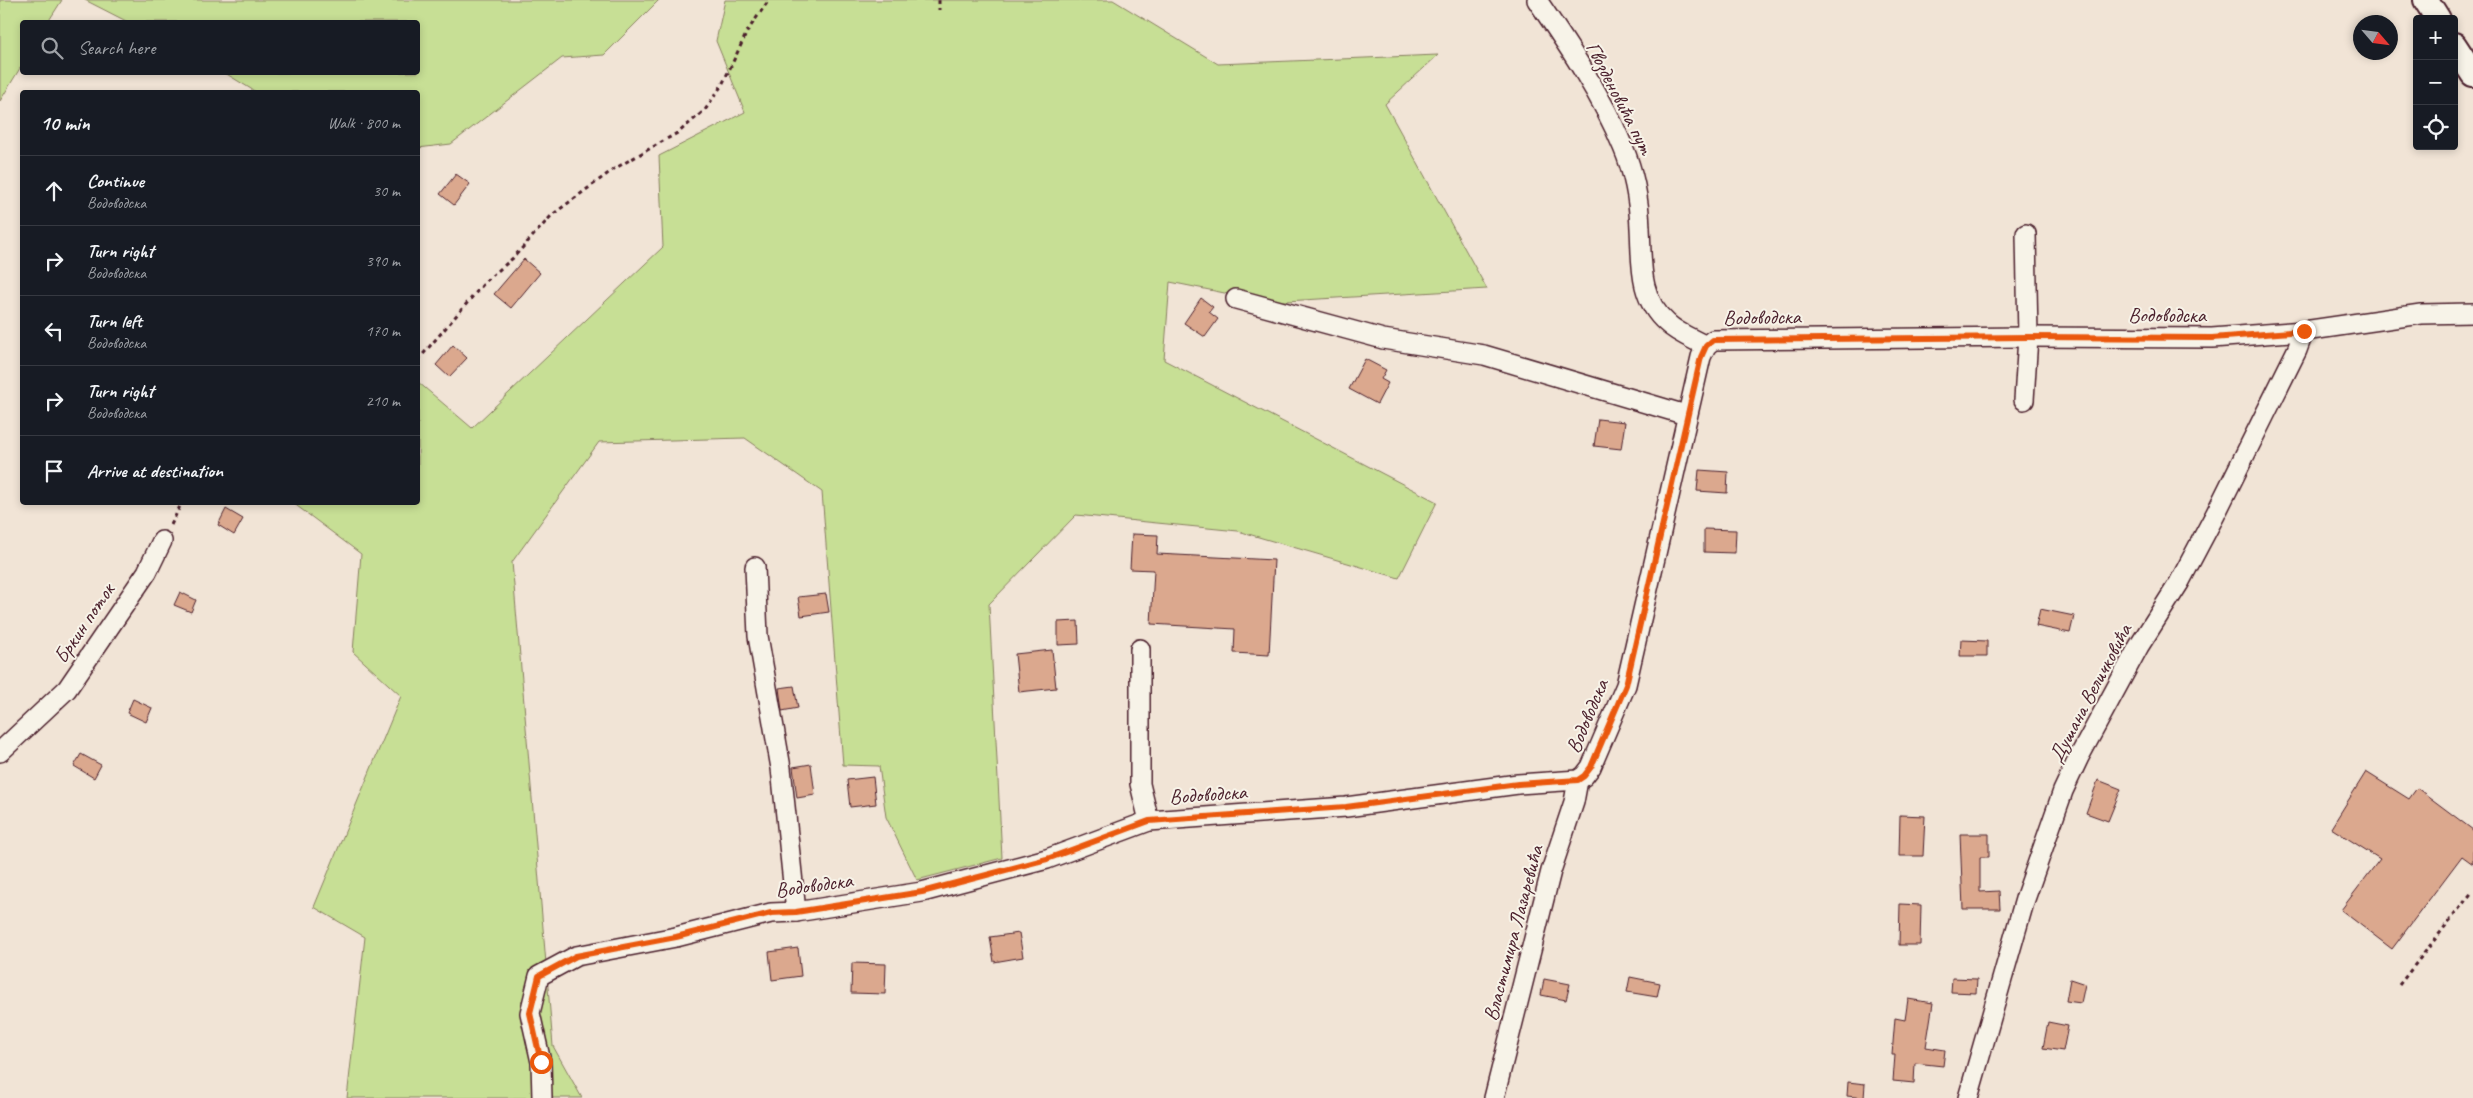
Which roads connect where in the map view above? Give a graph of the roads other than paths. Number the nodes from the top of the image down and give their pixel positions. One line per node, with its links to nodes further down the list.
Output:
1 (1538, 0): 11 (street, Гвозденовића пут)
2 (2426, 0): 3 (main road)
3 (2435, 15)
4 (2458, 51): 5 (main road)
5 (2473, 74)
6 (2026, 234): 10 (street)
7 (1236, 299): 13 (street)
8 (2473, 313): 9 (street, Водоводска)
9 (2304, 331): 10 (street, Водоводска); 23 (street, Душана Величковића)
10 (2028, 337): 11 (street, Водоводска); 12 (street)
11 (1706, 346): 13 (street, Водоводска)
12 (2024, 400)
13 (1686, 415): 18 (street, Водоводска)
14 (162, 541): 17 (street, Бркин поток)
15 (755, 567): 20 (street)
16 (1140, 648): 19 (street)
17 (0, 752)
18 (1578, 780): 19 (street, Водоводска); 22 (street, Властимира Лазаревића)
19 (1149, 821): 20 (street, Водоводска)
20 (796, 912): 21 (street, Водоводска)
21 (542, 1098)
22 (1494, 1098)
23 (1968, 1098)

